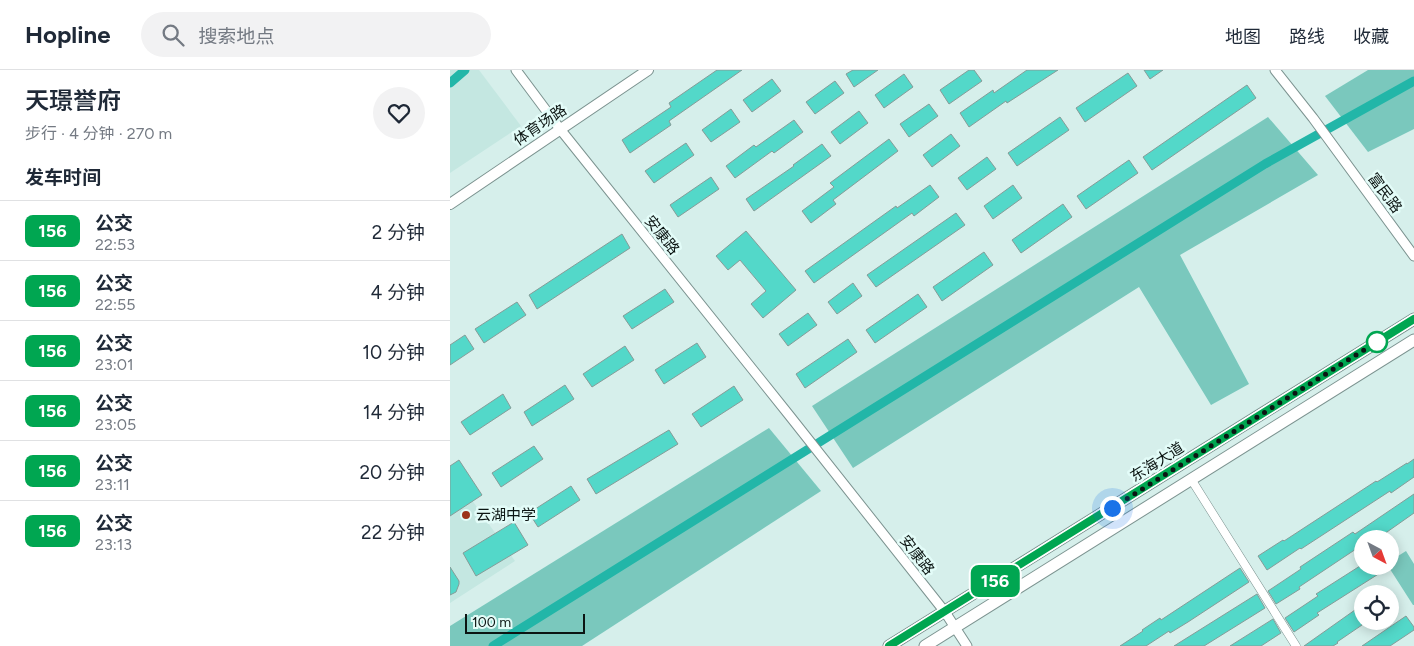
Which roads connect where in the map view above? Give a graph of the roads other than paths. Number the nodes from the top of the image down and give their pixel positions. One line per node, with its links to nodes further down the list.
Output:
1 (516, 70): 4 (street, 安康路)
2 (648, 70): 4 (main road, 体育场路)
3 (1275, 70): 6 (street, 富民路)
4 (560, 129): 5 (main road, 体育场路); 10 (street, 安康路)
5 (450, 204)
6 (1414, 256)
7 (1414, 319): 10 (main road, 东海大道)
8 (1414, 340): 9 (main road)
9 (1191, 480): 11 (main road); 15 (street)
10 (945, 612): 11 (street, 安康路); 12 (main road, 东海大道)
11 (955, 628): 13 (main road); 14 (street, 安康路)
12 (889, 646)
13 (926, 646)
14 (967, 646)
15 (1296, 646)

